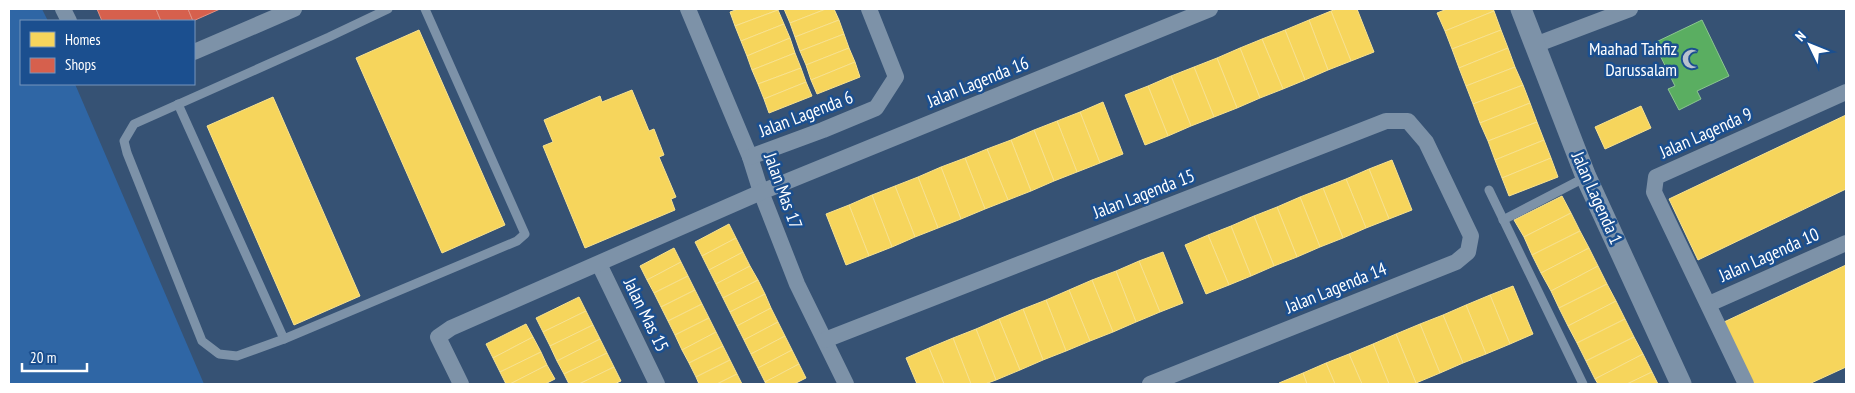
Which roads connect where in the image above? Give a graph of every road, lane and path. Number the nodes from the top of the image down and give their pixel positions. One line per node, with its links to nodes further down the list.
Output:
1 (294, 9): 10 (street)
2 (388, 9): 12 (lane)
3 (425, 9): 22 (lane)
4 (688, 9): 13 (street, Jalan Mas 17)
5 (869, 9): 13 (street, Jalan Lagenda 6)
6 (1210, 9): 17 (street, Jalan Lagenda 16)
7 (1521, 9): 9 (street, Jalan Lagenda 1)
8 (1630, 9): 9 (street)
9 (1535, 45): 14 (street, Jalan Lagenda 1)
10 (195, 52)
11 (1846, 92): 21 (street, Jalan Lagenda 9)
12 (178, 104): 22 (lane); 22 (lane)
13 (750, 158): 17 (street, Jalan Mas 17)
14 (1586, 177): 18 (lane); 29 (street, Jalan Lagenda 1)
15 (1447, 186): 23 (street, Jalan Lagenda 15); 27 (street, Jalan Lagenda 14)
16 (1489, 190): 18 (lane)
17 (761, 192): 20 (street, Jalan Lagenda 16); 23 (street, Jalan Mas 17)
18 (1503, 220): 28 (lane)
19 (1846, 243): 21 (street, Jalan Lagenda 10)
20 (599, 264): 24 (street, Jalan Lagenda 16); 25 (street, Jalan Mas 15)
21 (1709, 304): 30 (street)
22 (284, 339)
23 (825, 340): 26 (street, Jalan Mas 17)
24 (461, 384)
25 (658, 384)
26 (846, 384)
27 (1150, 384)
28 (1583, 384)
29 (1681, 384)
30 (1746, 384)

